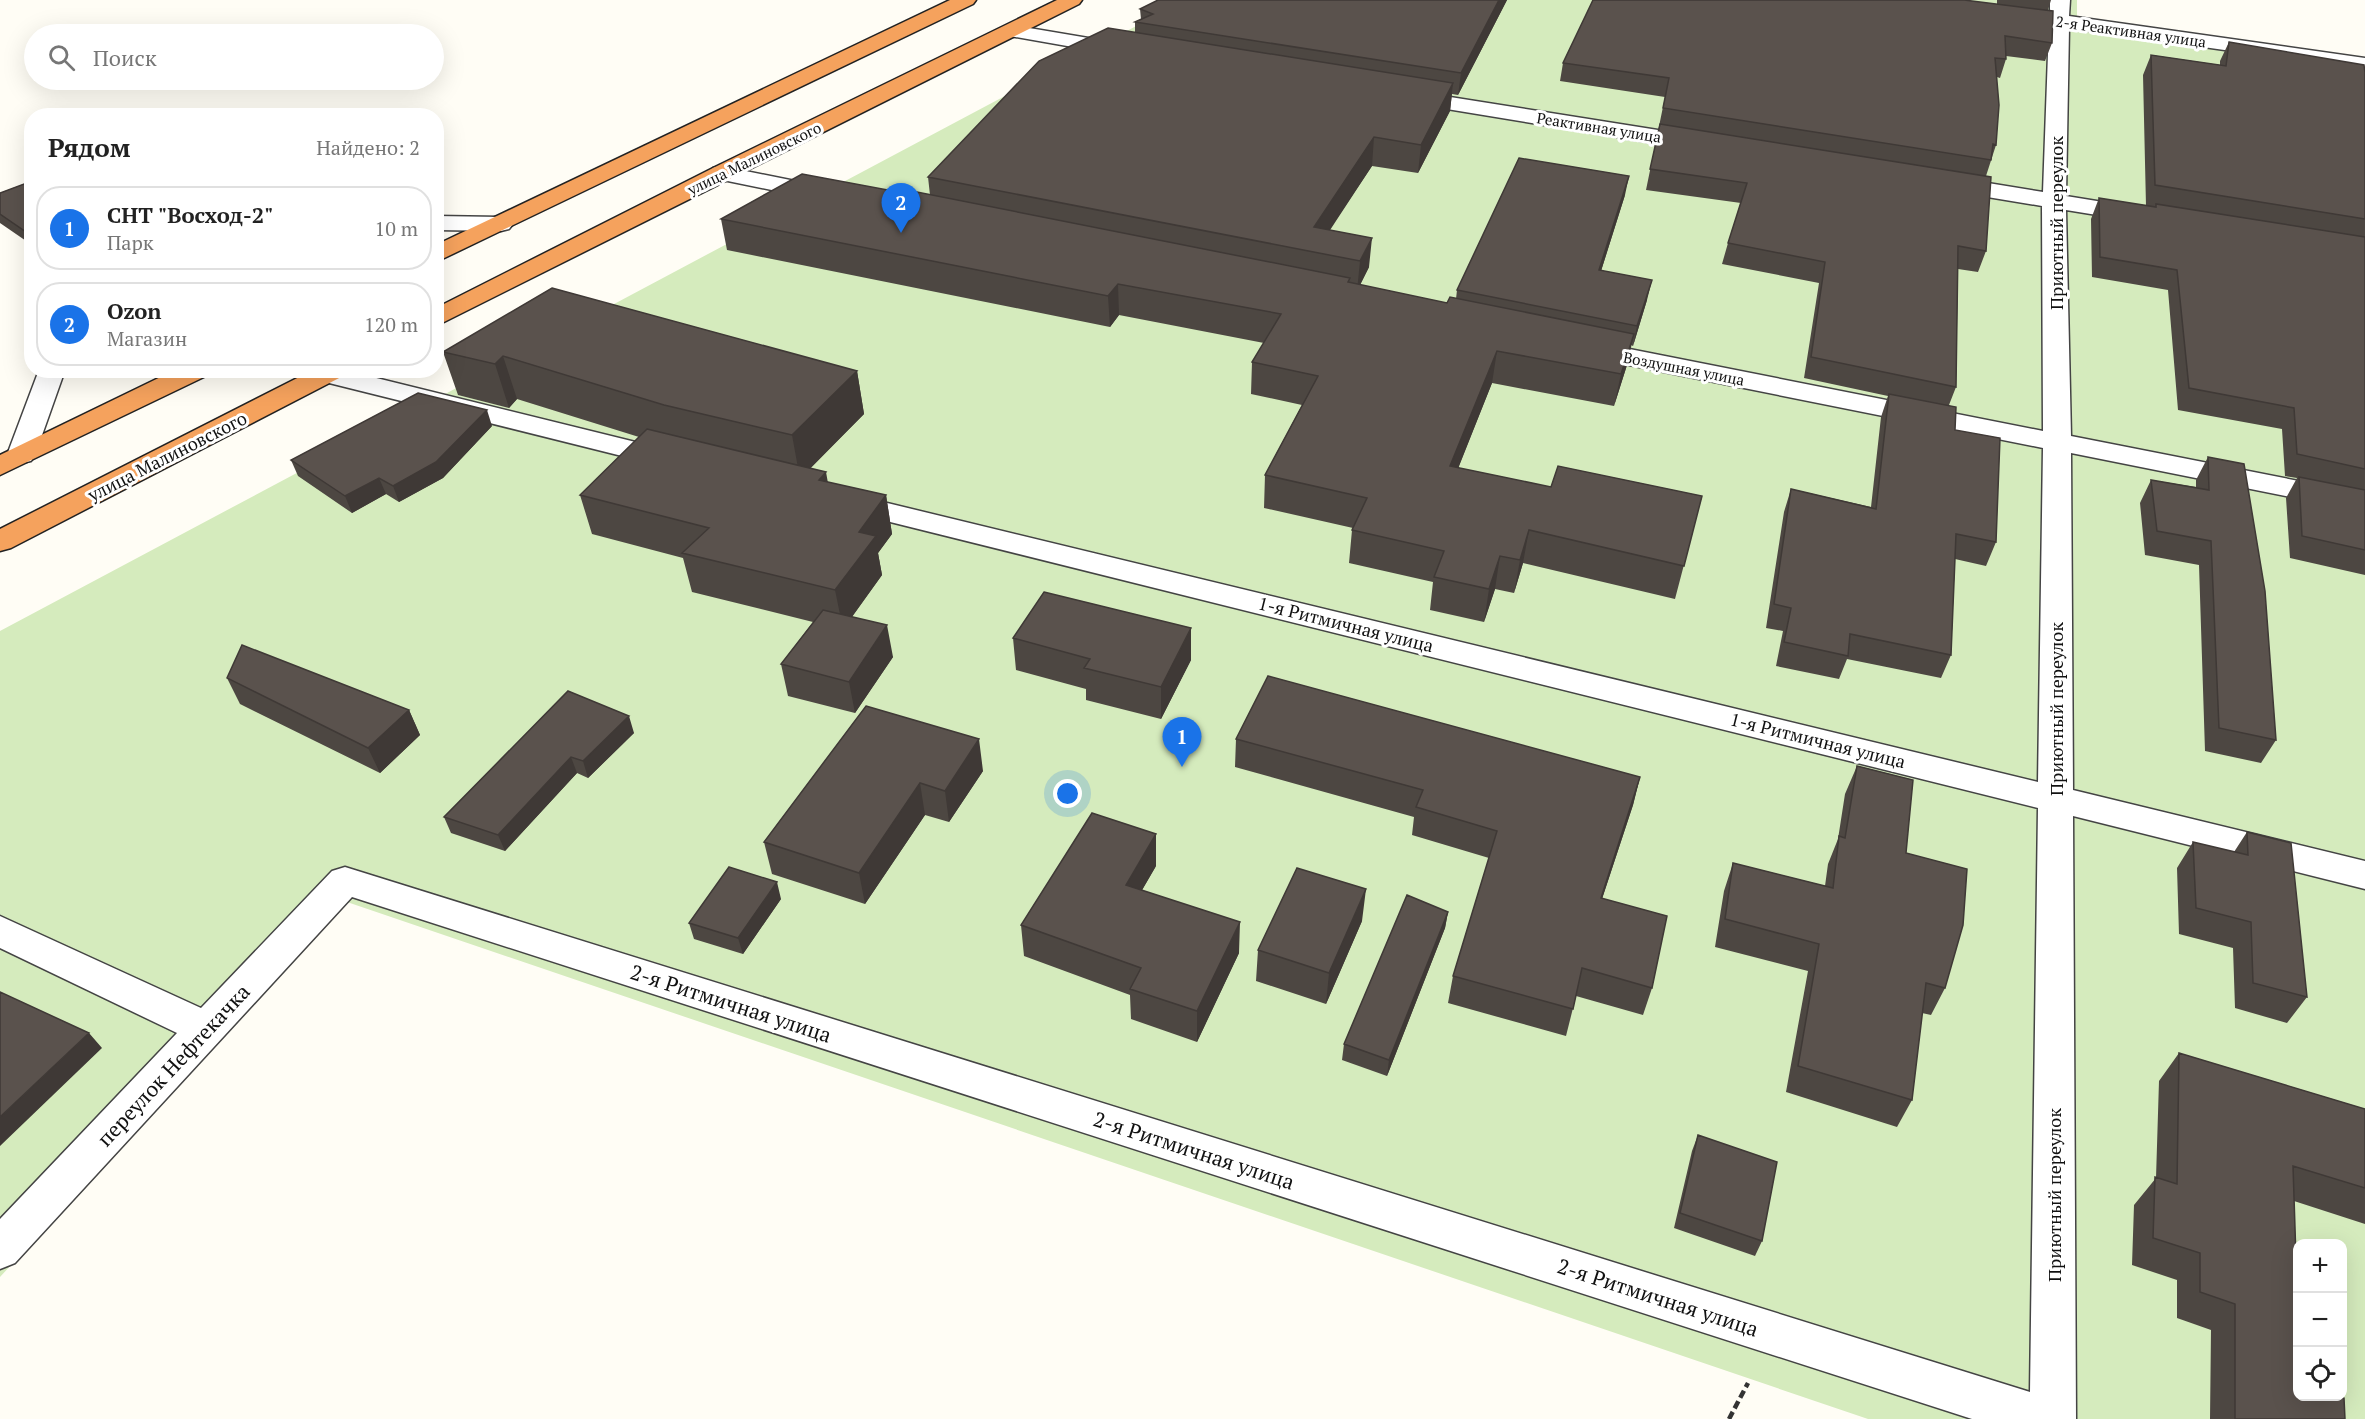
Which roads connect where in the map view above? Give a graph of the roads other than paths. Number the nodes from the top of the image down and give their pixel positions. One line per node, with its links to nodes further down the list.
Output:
1 (966, 0): 16 (highway)
2 (1072, 0): 5 (highway, улица Малиновского)
3 (2060, 10): 4 (street, 2-я Реактивная улица); 7 (street, 2-я Реактивная улица); 13 (street, Приютный переулок)
4 (2014, 15)
5 (1011, 31): 6 (street); 10 (highway, улица Малиновского)
6 (1140, 52)
7 (2365, 64)
8 (1386, 92): 9 (street, Реактивная улица)
9 (1726, 148)
10 (721, 173): 12 (street); 18 (highway, улица Малиновского)
11 (1925, 180): 13 (street)
12 (850, 200)
13 (2054, 201): 14 (street); 24 (street, Приютный переулок)
14 (2158, 218)
15 (444, 223): 16 (street)
16 (501, 224): 17 (highway)
17 (444, 251)
18 (444, 314)
19 (1565, 344): 24 (street, Воздушная улица)
20 (48, 378): 25 (street)
21 (181, 378): 25 (highway)
22 (320, 378): 29 (highway, улица Малиновского)
23 (350, 378): 26 (street)
24 (2057, 443): 28 (street, Воздушная улица); 30 (street, Приютный переулок)
25 (11, 461)
26 (698, 465)
27 (814, 494): 30 (street, 1-я Ритмичная улица)
28 (2365, 503)
29 (0, 541)
30 (2055, 798): 31 (street, 1-я Ритмичная улица); 37 (street, Приютный переулок)
31 (2365, 874)
32 (345, 881): 34 (street, переулок Нефтекачка); 36 (street, 2-я Ритмичная улица)
33 (0, 931): 34 (street)
34 (207, 1029): 35 (street, переулок Нефтекачка)
35 (0, 1249)
36 (2044, 1419)
37 (2053, 1419)

